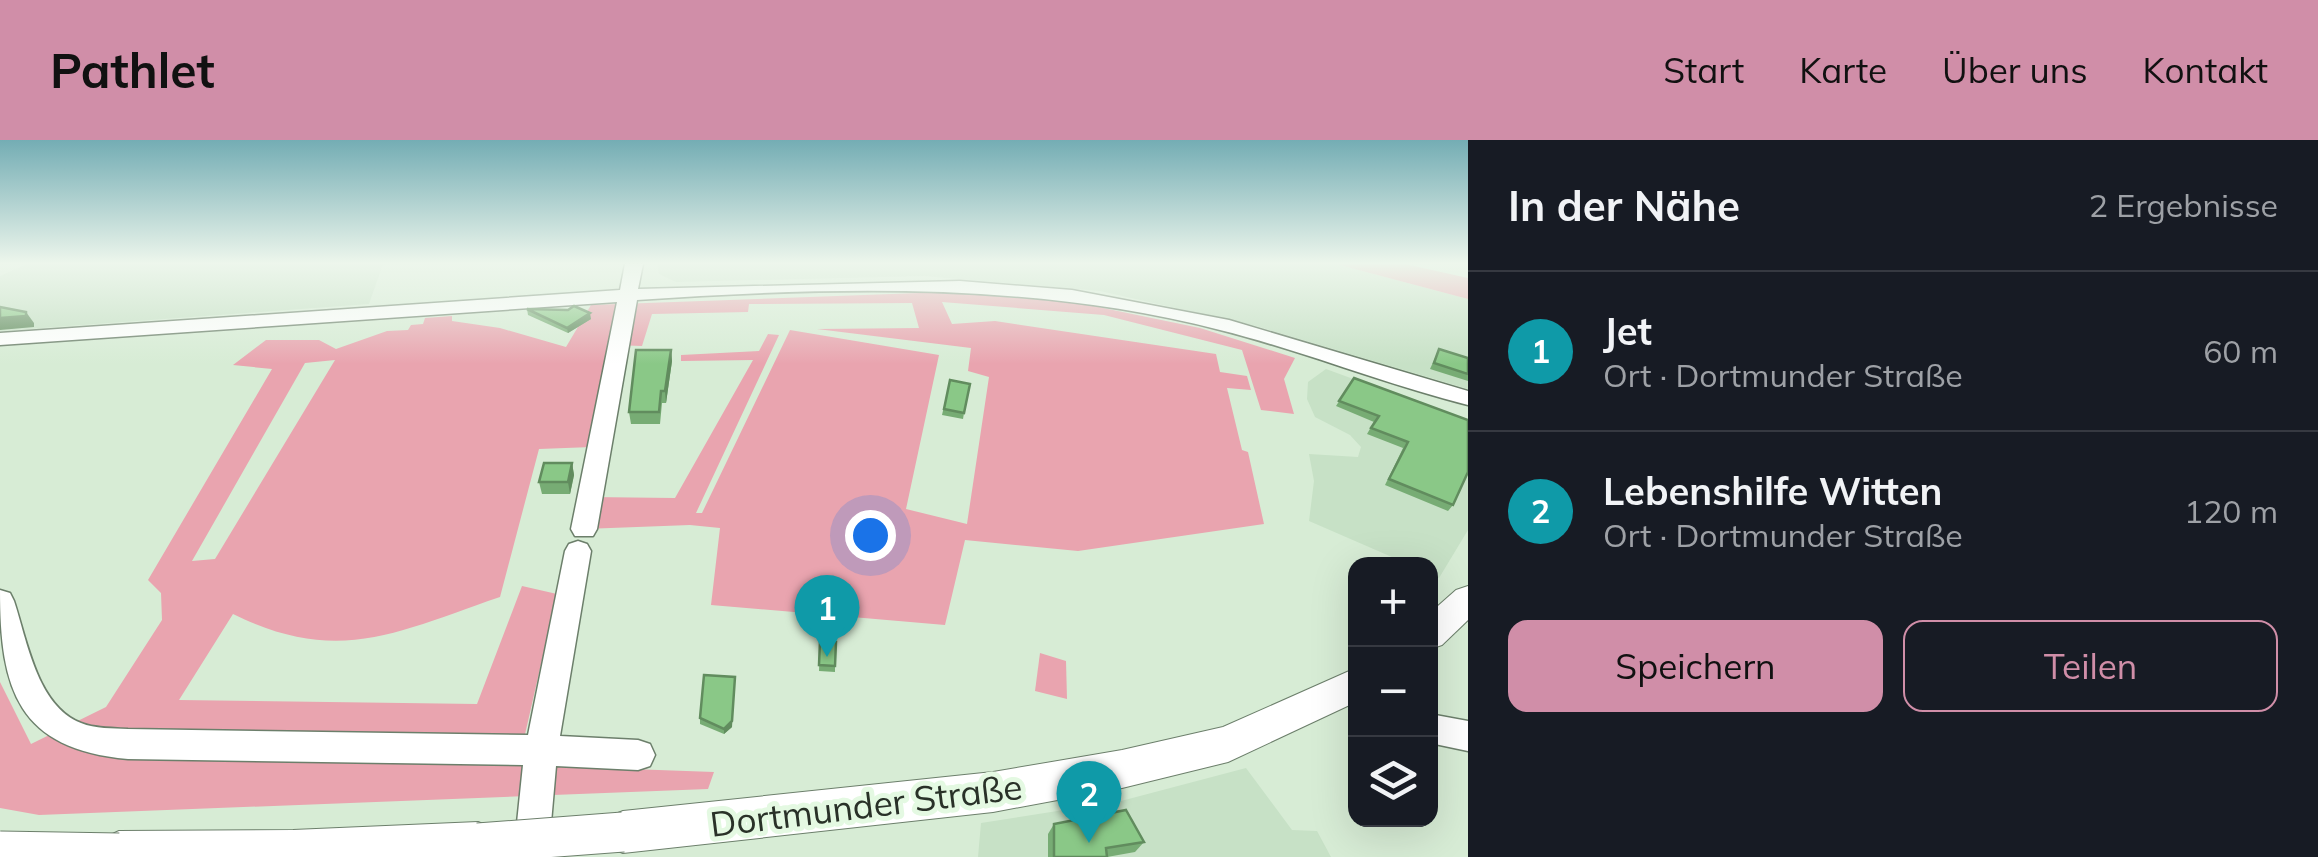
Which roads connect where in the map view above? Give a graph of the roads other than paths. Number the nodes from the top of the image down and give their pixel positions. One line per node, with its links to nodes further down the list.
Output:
1 (609, 297): 4 (street)
2 (631, 297): 15 (street)
3 (1079, 297): 5 (street)
4 (0, 338)
5 (1426, 388): 6 (street); 7 (street)
6 (1468, 398)
7 (1468, 412)
8 (1468, 599): 10 (main road)
9 (0, 601): 15 (street)
10 (1438, 627)
11 (1348, 688): 16 (main road, Dortmunder Straße, bridge)
12 (1438, 730): 13 (street)
13 (1468, 736)
14 (638, 755): 15 (street)
15 (541, 762): 17 (street)
16 (0, 852)
17 (531, 857)

